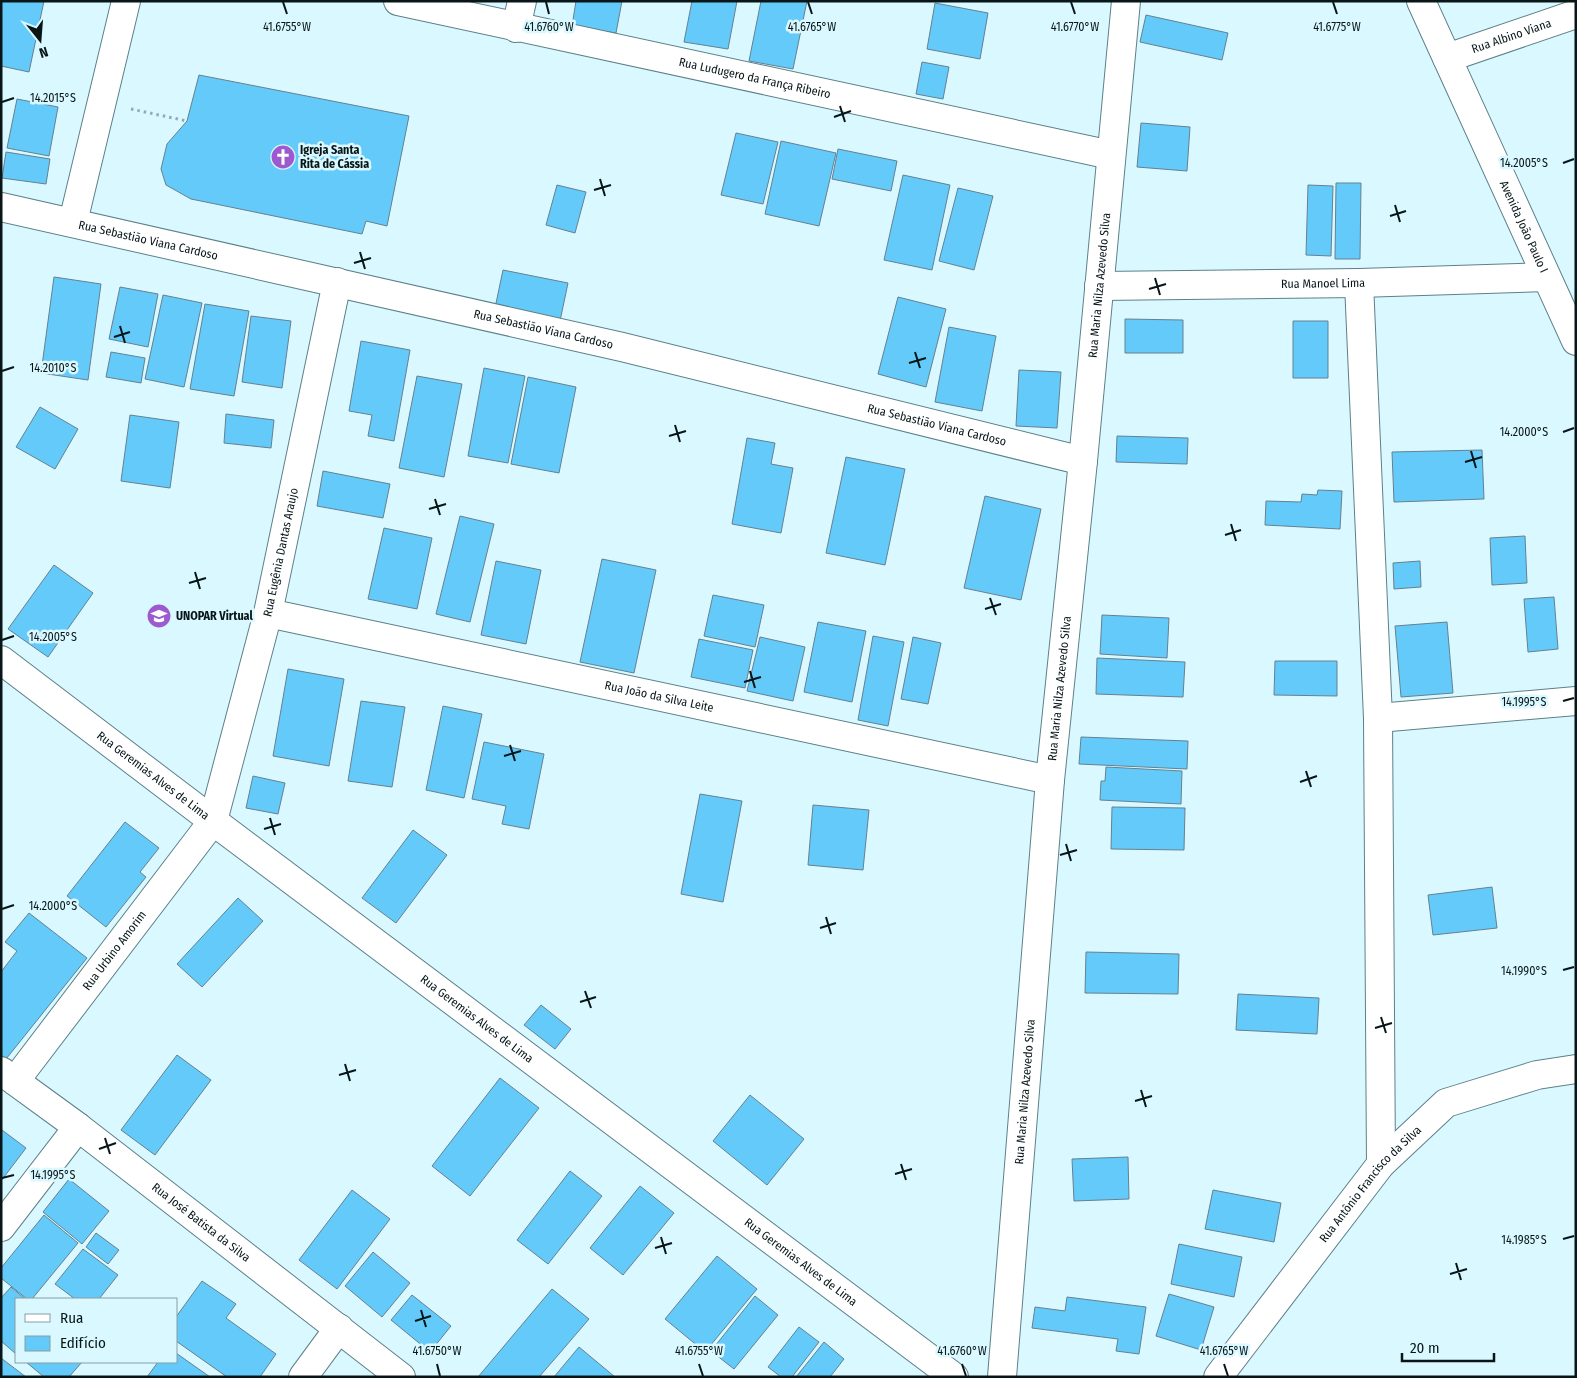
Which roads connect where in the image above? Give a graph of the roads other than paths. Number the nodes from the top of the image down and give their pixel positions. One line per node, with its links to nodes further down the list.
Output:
1 (126, 1): 11 (street)
2 (398, 1): 7 (street, Rua Ludugero da França Ribeiro)
3 (522, 1): 7 (street)
4 (1126, 1): 9 (street, Rua Maria Nilza Azevedo Silva)
5 (1421, 1): 8 (street, Avenida João Paulo I)
6 (1576, 14): 8 (street, Rua Albino Viana)
7 (516, 28): 9 (street, Rua Ludugero da França Ribeiro)
8 (1447, 58): 12 (street, Avenida João Paulo I)
9 (1111, 155): 15 (street, Rua Maria Nilza Azevedo Silva)
10 (1, 207): 11 (street, Rua Sebastião Viana Cardoso)
11 (73, 222): 13 (street, Rua Sebastião Viana Cardoso)
12 (1546, 277): 14 (street, Rua Manoel Lima); 16 (street, Avenida João Paulo I)
13 (337, 282): 17 (street, Rua Sebastião Viana Cardoso); 18 (street, Rua Eugênia Dantas Araujo)
14 (1360, 283): 15 (street, Rua Manoel Lima); 21 (street)
15 (1099, 286): 17 (street, Rua Maria Nilza Azevedo Silva)
16 (1576, 341)
17 (1083, 462): 22 (street, Rua Maria Nilza Azevedo Silva)
18 (268, 613): 22 (street, Rua João da Silva Leite); 23 (street, Rua Eugênia Dantas Araujo)
19 (1, 660): 23 (street, Rua Geremias Alves de Lima)
20 (1576, 701): 21 (street)
21 (1378, 718): 27 (street)
22 (1050, 780): 33 (street, Rua Maria Nilza Azevedo Silva)
23 (213, 822): 25 (street, Rua Urbino Amorim); 32 (street, Rua Geremias Alves de Lima)
24 (1576, 1069): 27 (street, Rua Antônio Francisco da Silva)
25 (8, 1076): 26 (street, Rua José Batista da Silva)
26 (78, 1127): 28 (street); 29 (street, Rua José Batista da Silva)
27 (1381, 1164): 34 (street, Rua Antônio Francisco da Silva)
28 (1, 1227)
29 (339, 1328): 30 (street); 31 (street, Rua José Batista da Silva)
30 (303, 1377)
31 (400, 1377)
32 (954, 1377)
33 (1002, 1377)
34 (1218, 1377)

